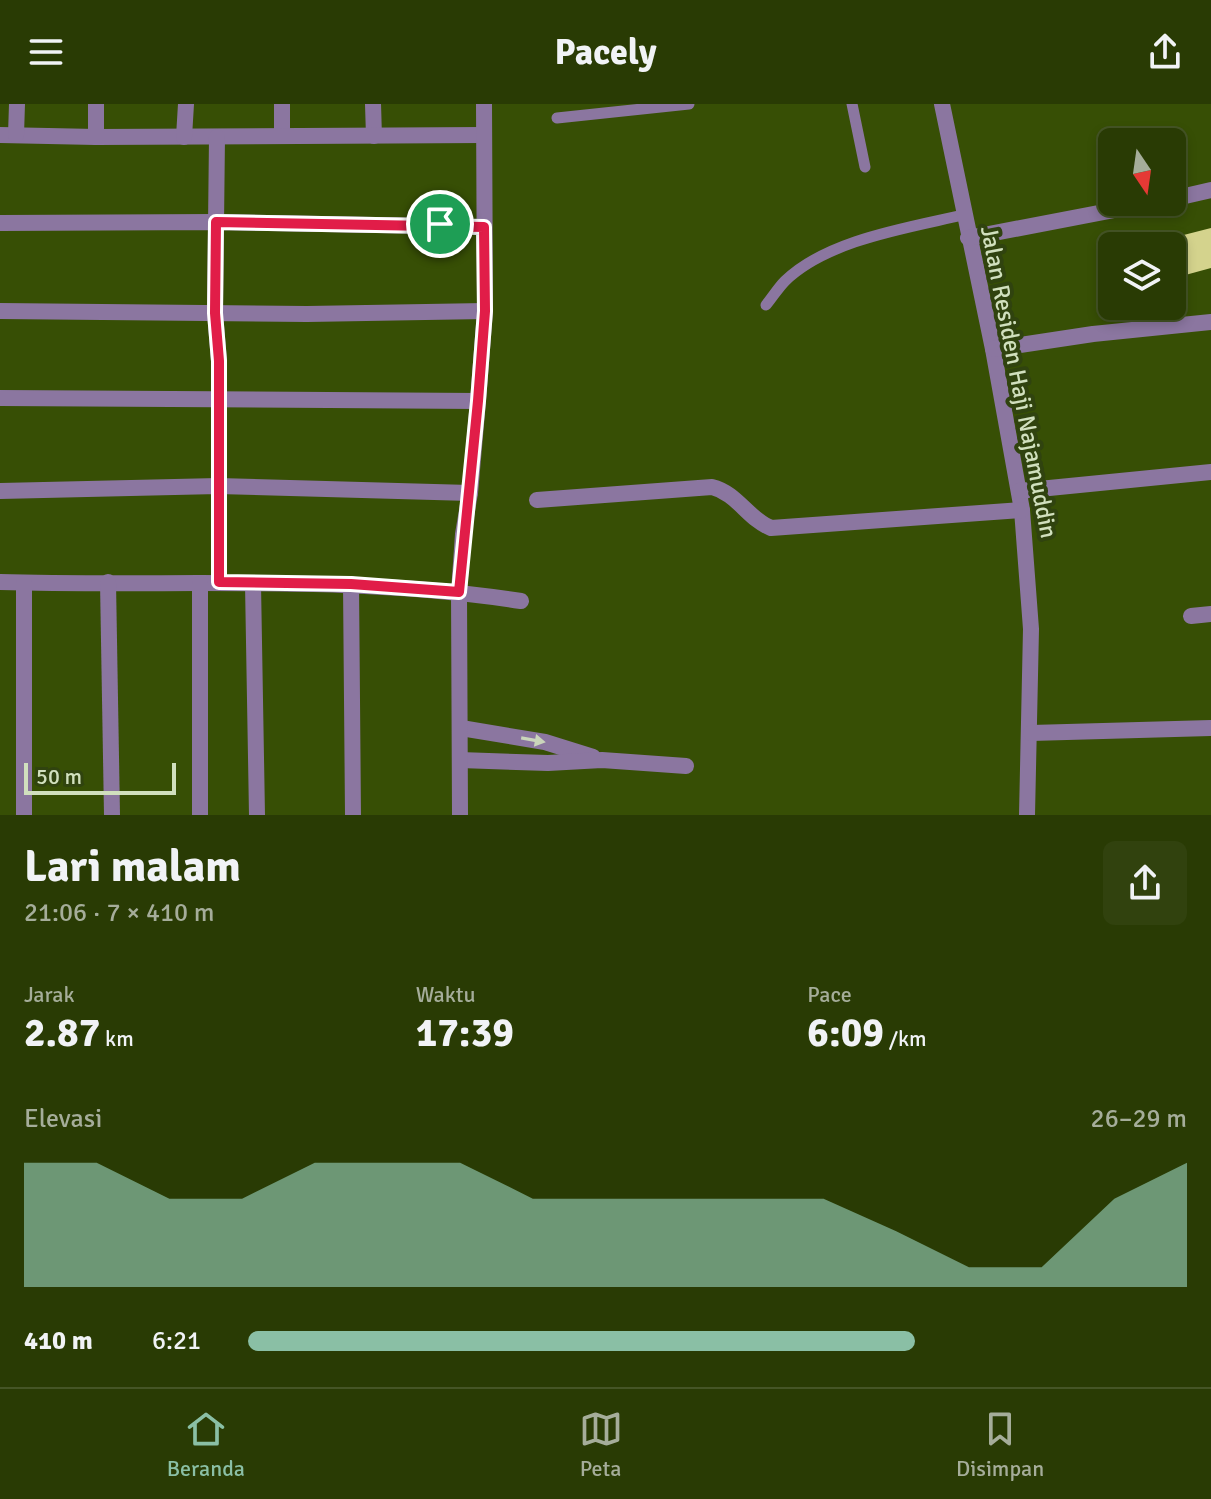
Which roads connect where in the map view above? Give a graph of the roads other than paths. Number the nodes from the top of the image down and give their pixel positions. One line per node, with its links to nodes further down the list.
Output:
1 (17, 104): 12 (street)
2 (96, 104): 15 (street)
3 (186, 104): 16 (street)
4 (282, 104): 11 (street)
5 (373, 104): 14 (street)
6 (484, 104): 13 (street)
7 (689, 104): 10 (lane)
8 (852, 104): 18 (lane)
9 (942, 104): 22 (street, Jalan Residen Haji Najamuddin)
10 (557, 118)
11 (282, 134): 14 (street); 17 (street)
12 (8, 135): 15 (street)
13 (484, 135): 14 (street); 25 (street)
14 (374, 136)
15 (96, 137): 16 (street)
16 (184, 137): 17 (street)
17 (217, 137): 23 (street)
18 (865, 167)
19 (1211, 190): 20 (street)
20 (1186, 196)
21 (1098, 213): 26 (street)
22 (963, 215): 26 (street, Jalan Residen Haji Najamuddin); 27 (lane)
23 (216, 222): 24 (street); 25 (street); 30 (street)
24 (0, 223)
25 (484, 227): 29 (street)
26 (968, 238): 32 (street, Jalan Residen Haji Najamuddin)
27 (766, 305)
28 (0, 311): 30 (street)
29 (485, 311): 30 (street); 35 (street)
30 (215, 313): 34 (street)
31 (1211, 322): 32 (street)
32 (993, 349): 39 (street, Jalan Residen Haji Najamuddin)
33 (0, 398): 34 (street)
34 (219, 399): 35 (street); 37 (street)
35 (478, 401): 40 (street)
36 (1211, 472): 39 (street)
37 (218, 486): 38 (street); 40 (street); 45 (street)
38 (0, 491)
39 (1019, 491): 42 (street, Jalan Residen Haji Najamuddin)
40 (470, 493): 50 (street)
41 (537, 500): 42 (street)
42 (1022, 510): 56 (street, Jalan Residen Haji Najamuddin)
43 (0, 582): 46 (street)
44 (108, 582): 46 (street); 47 (street); 61 (street)
45 (219, 582): 47 (street); 48 (street)
46 (24, 583): 60 (street)
47 (200, 584): 62 (street)
48 (253, 584): 49 (street); 63 (street)
49 (351, 584): 50 (street); 64 (street)
50 (459, 592): 51 (street); 54 (street)
51 (521, 601)
52 (1211, 614): 53 (street)
53 (1191, 616)
54 (461, 728): 57 (street); 58 (street, one-way to 58)
55 (1211, 728): 56 (street)
56 (1031, 733): 66 (street, Jalan Residen Haji Najamuddin)
57 (460, 760): 58 (street); 65 (street)
58 (602, 760): 59 (street)
59 (686, 766)
60 (24, 815)
61 (112, 815)
62 (200, 815)
63 (257, 815)
64 (353, 815)
65 (460, 815)
66 (1027, 815)

